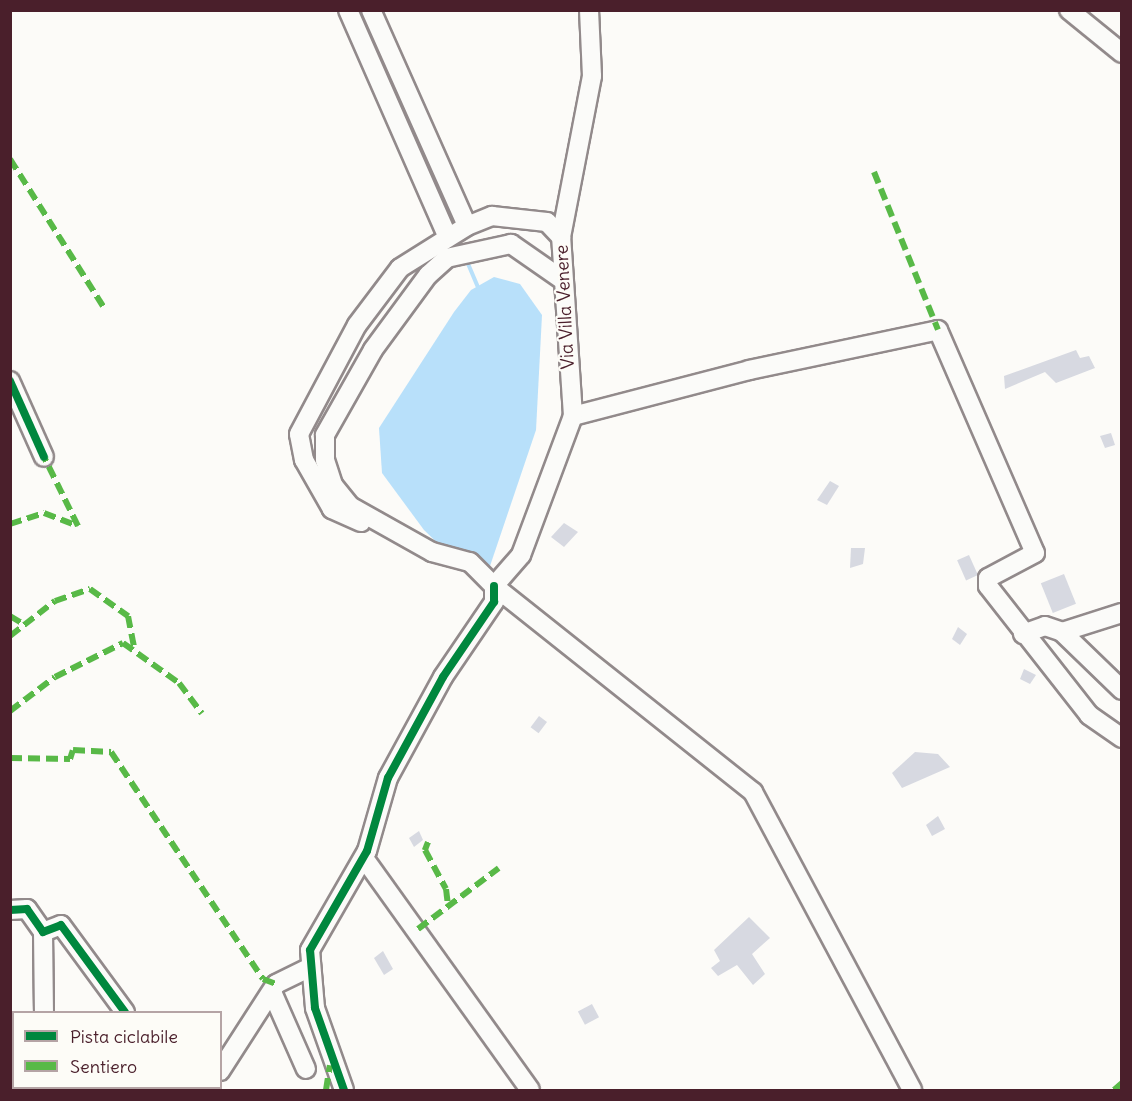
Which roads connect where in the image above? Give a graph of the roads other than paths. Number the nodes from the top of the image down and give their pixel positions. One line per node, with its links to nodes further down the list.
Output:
1 (348, 10): 6 (street)
2 (371, 10): 6 (street)
3 (589, 10): 7 (street, Via Villa Venere)
4 (1069, 10): 5 (street)
5 (1122, 53)
6 (456, 232): 7 (street); 12 (street)
7 (561, 237): 8 (street, Via Villa Venere)
8 (560, 278): 10 (street, Via Villa Venere); 12 (street)
9 (10, 381): 11 (street)
10 (573, 416): 13 (street, Via Villa Venere); 16 (street)
11 (44, 457)
12 (405, 537): 13 (street)
13 (494, 586): 19 (street); 30 (street)
14 (1122, 613): 15 (street)
15 (1062, 632): 16 (street); 17 (street)
16 (1023, 634): 18 (street)
17 (1122, 690)
18 (1122, 738)
19 (364, 858): 22 (street); 29 (street)
20 (10, 910): 21 (street)
21 (43, 932): 24 (street); 25 (street)
22 (311, 967): 23 (street); 28 (street)
23 (272, 992): 26 (street); 27 (street)
24 (44, 1011)
25 (124, 1011)
26 (222, 1068)
27 (306, 1070)
28 (344, 1090)
29 (530, 1090)
30 (912, 1090)

